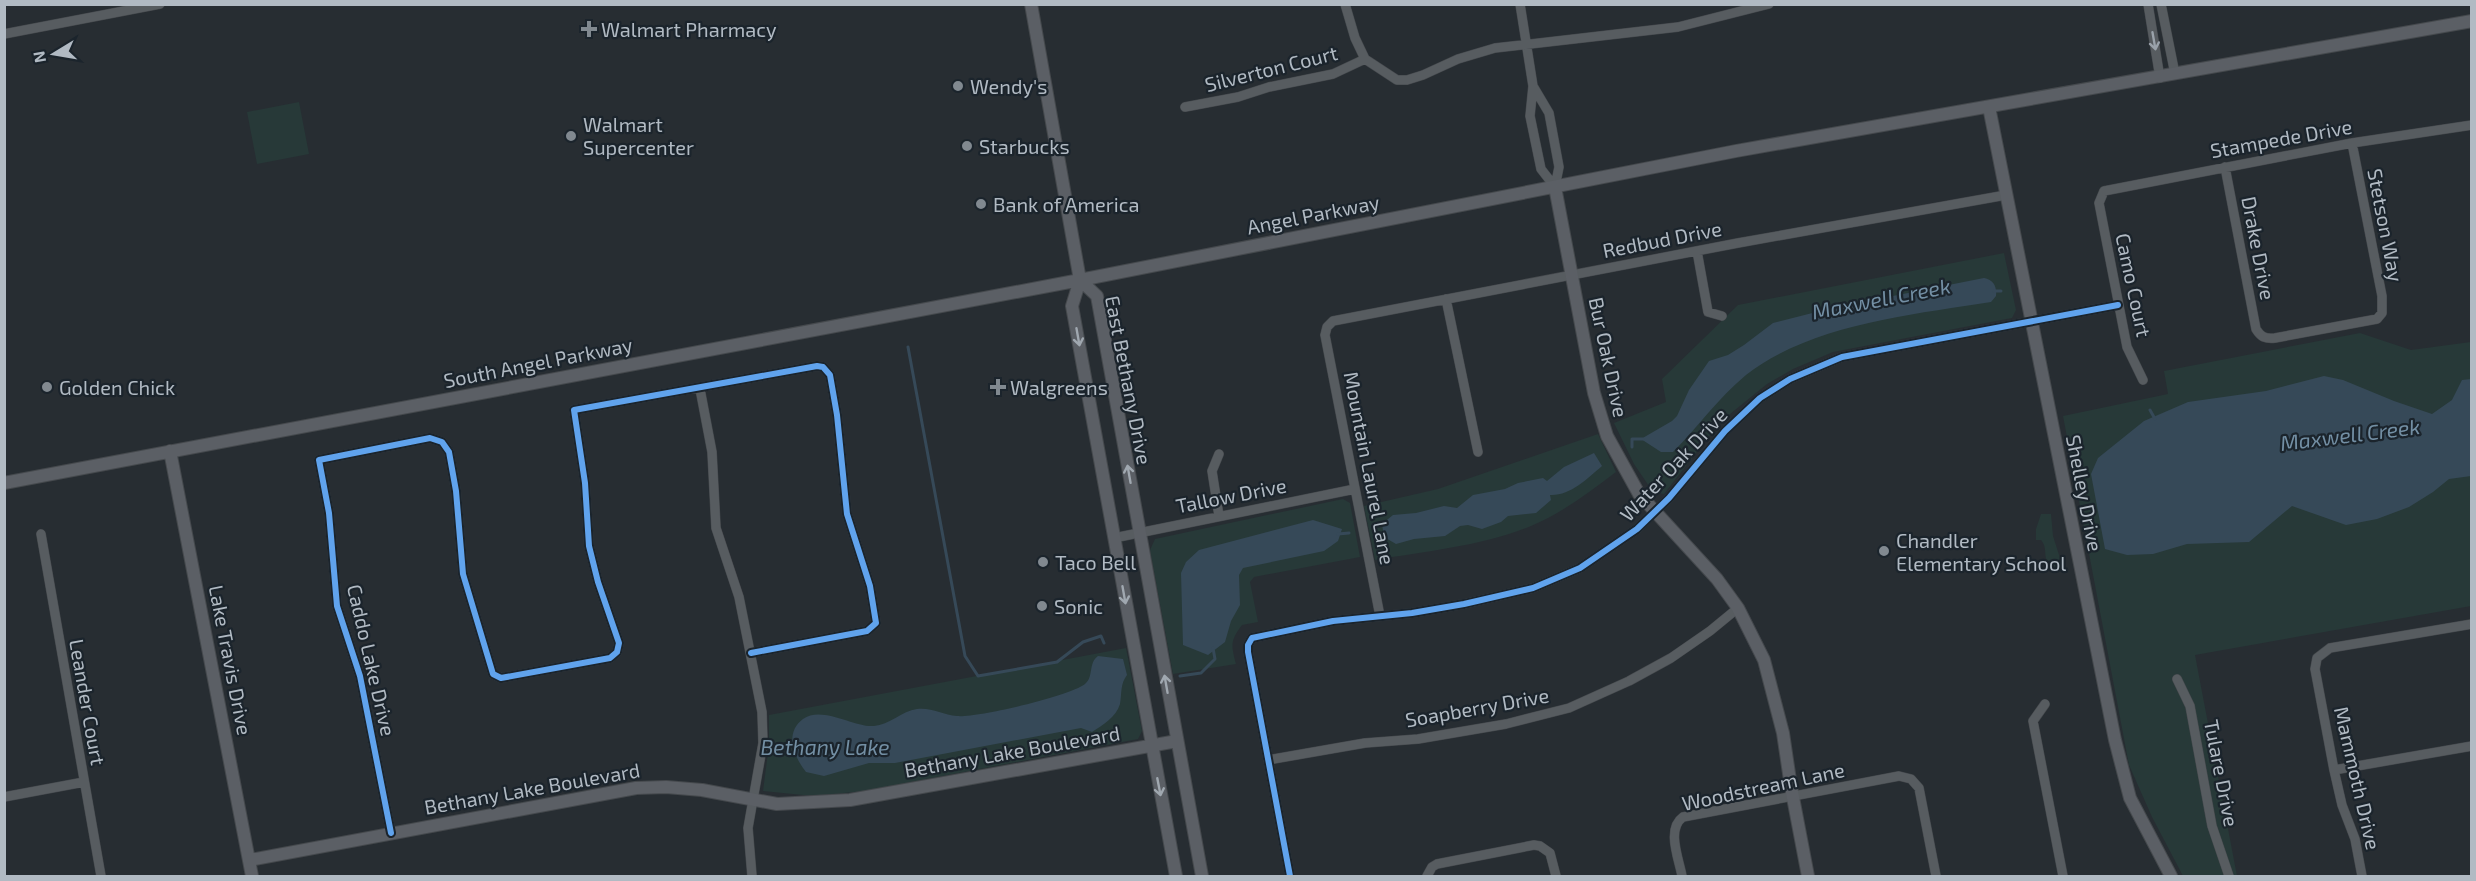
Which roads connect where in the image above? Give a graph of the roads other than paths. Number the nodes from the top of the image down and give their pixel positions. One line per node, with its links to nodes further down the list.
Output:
1 (160, 4): 9 (street)
2 (1030, 4): 25 (main road)
3 (1345, 4): 11 (street)
4 (1520, 4): 10 (street)
5 (1769, 4): 10 (street)
6 (2148, 4): 13 (street, one-way to 13)
7 (2161, 4): 12 (street)
8 (2472, 21): 12 (main road, Angel Parkway)
9 (4, 34)
10 (1527, 44): 11 (street); 14 (street)
11 (1365, 59): 15 (street, Silverton Court)
12 (2175, 74): 13 (main road, Angel Parkway)
13 (2160, 78): 16 (main road, Angel Parkway)
14 (1533, 86): 20 (street); 20 (street)
15 (1185, 107)
16 (1989, 107): 20 (main road, Angel Parkway); 21 (main road, Shelley Drive)
17 (2472, 125): 18 (street, Stampede Drive)
18 (2352, 143): 19 (street, Stampede Drive); 31 (street, Stetson Way)
19 (2225, 167): 22 (street, Stampede Drive); 31 (street, Drake Drive)
20 (1555, 187): 24 (main road, Bur Oak Drive); 25 (main road, Angel Parkway)
21 (2006, 195): 23 (street, Redbud Drive); 29 (main road, Shelley Drive)
22 (2101, 195): 27 (street, Camo Court)
23 (1697, 251): 24 (street, Redbud Drive); 28 (street)
24 (1572, 275): 26 (street, Redbud Drive); 39 (main road, Bur Oak Drive)
25 (1080, 280): 34 (main road, South Angel Parkway); 41 (main road, East Bethany Drive, one-way to 25); 43 (main road, East Bethany Drive, one-way to 43)
26 (1446, 299): 30 (street, Redbud Drive); 35 (street)
27 (2118, 305): 29 (street, Water Oak Drive); 32 (street, Camo Court)
28 (1722, 316)
29 (2031, 321): 39 (street, Water Oak Drive); 73 (main road, Shelley Drive)
30 (1327, 327): 38 (street, Mountain Laurel Lane)
31 (2260, 335)
32 (2143, 380)
33 (700, 389): 47 (street); 47 (street); 59 (street, Caddo Lake Drive)
34 (170, 451): 37 (main road, South Angel Parkway); 60 (main road, Lake Travis Drive)
35 (1478, 452)
36 (1219, 454): 40 (street)
37 (4, 483)
38 (1355, 489): 40 (street, Tallow Drive); 45 (street, Mountain Laurel Lane)
39 (1655, 513): 44 (main road, Bur Oak Drive); 45 (street, Water Oak Drive)
40 (1219, 516): 41 (street, Tallow Drive)
41 (1139, 532): 43 (street, Tallow Drive); 50 (main road, East Bethany Drive, one-way to 41)
42 (41, 534): 55 (street, Leander Court)
43 (1114, 537): 51 (main road, East Bethany Drive, one-way to 51)
44 (1738, 608): 53 (street, Soapberry Drive); 57 (main road, Bur Oak Drive)
45 (1380, 616): 53 (street, Water Oak Drive)
46 (2472, 624): 54 (street, Mammoth Drive)
47 (751, 653): 58 (street)
48 (2177, 679): 74 (street, Tulare Drive)
49 (2045, 704): 72 (street)
50 (1177, 741): 51 (main road, Bethany Lake Boulevard); 66 (main road, East Bethany Drive)
51 (1152, 745): 58 (main road, Bethany Lake Boulevard); 65 (main road, East Bethany Drive, one-way to 65)
52 (2472, 746): 54 (street)
53 (1268, 760): 67 (street)
54 (2334, 770): 75 (street, Mammoth Drive)
55 (84, 782): 56 (street); 62 (street, Leander Court)
56 (4, 797)
57 (1793, 797): 69 (street, Woodstream Lane); 70 (main road, Bur Oak Drive); 71 (street, Woodstream Lane)
58 (754, 799): 59 (main road, Bethany Lake Boulevard); 64 (street)
59 (391, 833): 60 (main road, Bethany Lake Boulevard)
60 (250, 860): 63 (main road, Lake Travis Drive)
61 (1428, 874): 68 (street)
62 (101, 876)
63 (252, 876)
64 (752, 876)
65 (1176, 876)
66 (1202, 876)
67 (1290, 876)
68 (1556, 876)
69 (1682, 876)
70 (1809, 876)
71 (1936, 876)
72 (2063, 876)
73 (2171, 876)
74 (2229, 876)
75 (2362, 876)

